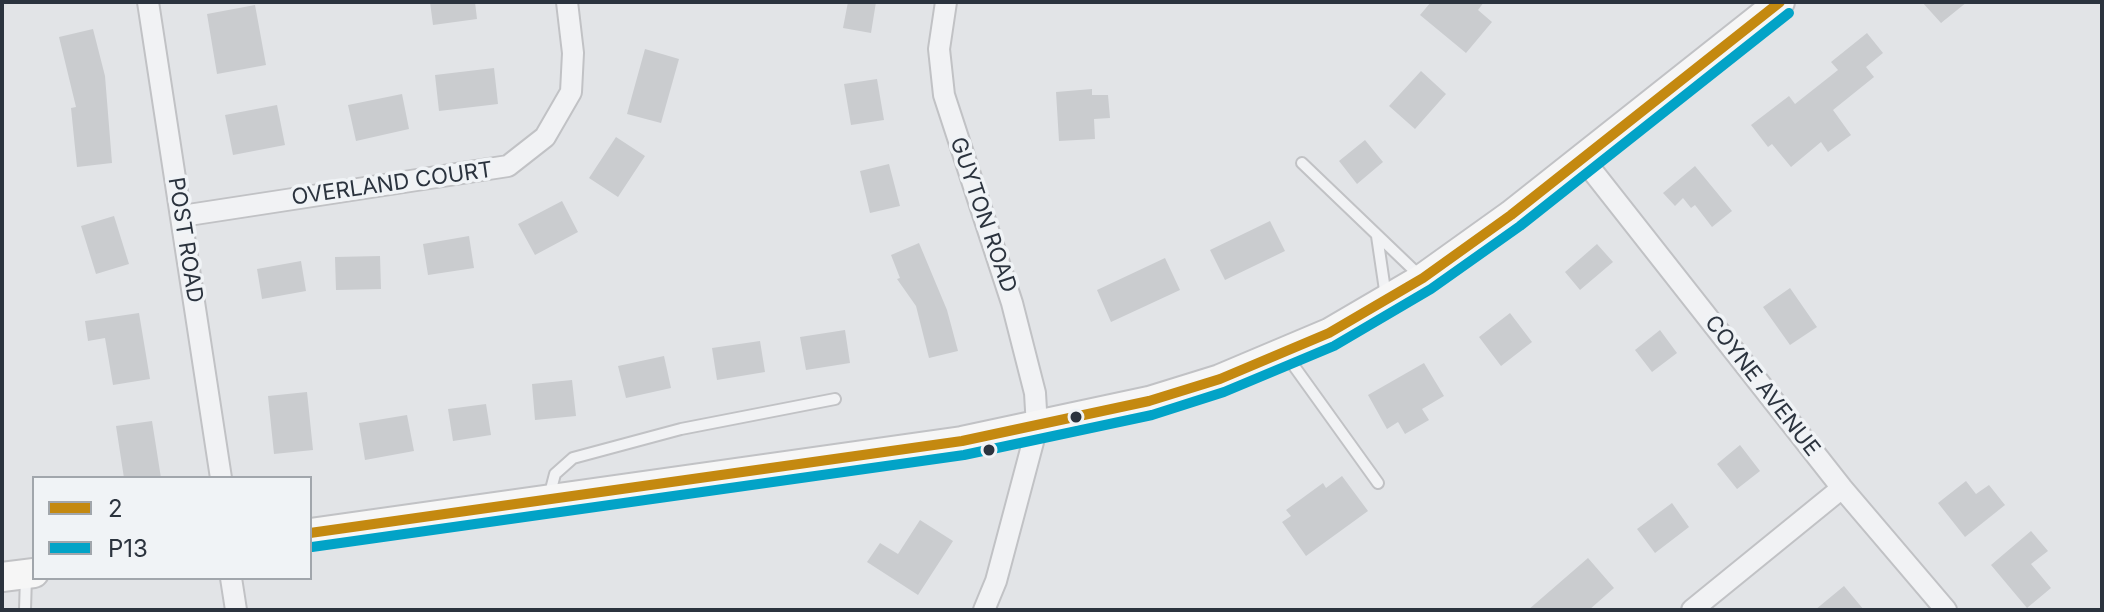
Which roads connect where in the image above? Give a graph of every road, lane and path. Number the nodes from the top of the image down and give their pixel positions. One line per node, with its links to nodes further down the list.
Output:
1 (148, 2): 7 (street, POST ROAD)
2 (567, 2): 7 (street, OVERLAND COURT)
3 (946, 2): 13 (street, GUYTON ROAD)
4 (1780, 2): 5 (street)
5 (1583, 159): 9 (street); 16 (street, COYNE AVENUE)
6 (1302, 163): 8 (lane)
7 (182, 216): 14 (street, POST ROAD)
8 (1377, 236): 9 (lane); 10 (lane)
9 (1423, 278): 10 (street)
10 (1386, 301): 11 (street)
11 (1285, 354): 13 (street); 15 (lane)
12 (835, 399): 17 (lane)
13 (1037, 427): 17 (street); 23 (street, GUYTON ROAD)
14 (221, 476)
15 (1378, 483)
16 (1842, 488): 24 (street); 25 (street, COYNE AVENUE)
17 (548, 499): 18 (street)
18 (312, 533)
19 (21, 575): 21 (lane)
20 (231, 580): 22 (street)
21 (25, 610)
22 (236, 610)
23 (984, 610)
24 (1692, 610)
25 (1946, 610)

